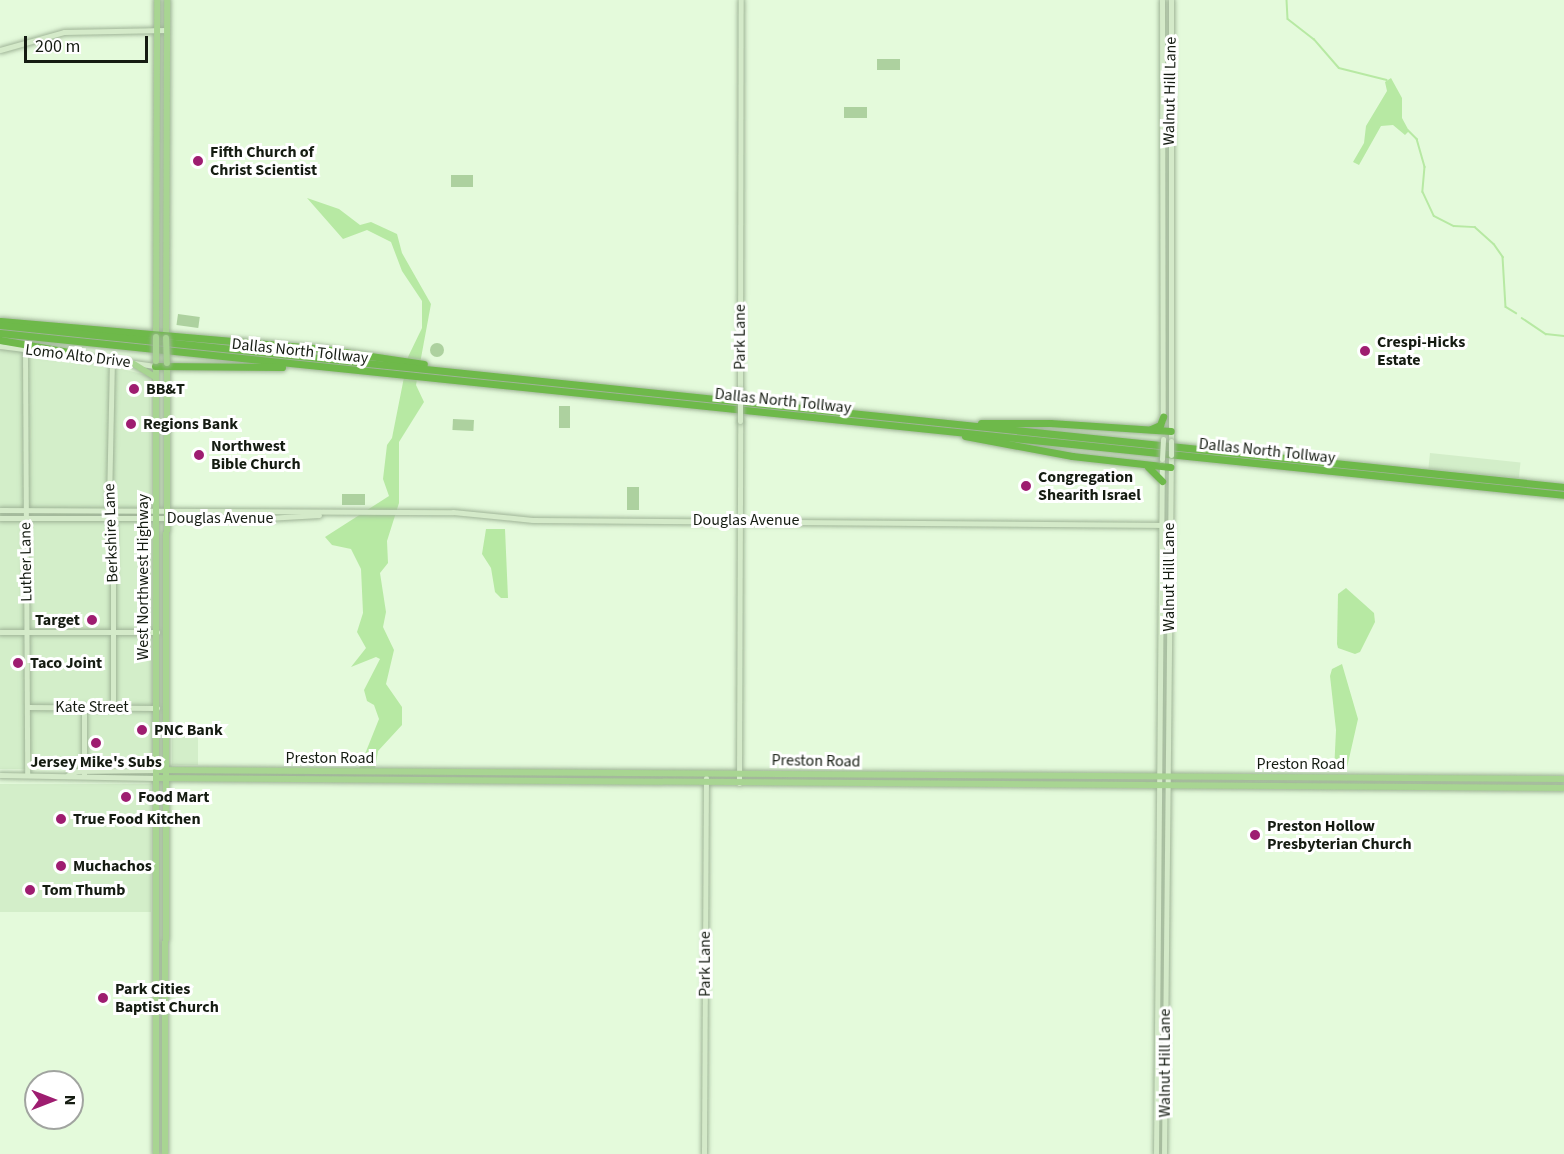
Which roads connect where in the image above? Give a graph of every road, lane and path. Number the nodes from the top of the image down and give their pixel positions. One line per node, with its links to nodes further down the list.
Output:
1 (157, 0): 6 (main road, West Northwest Highway)
2 (166, 0): 7 (main road, West Northwest Highway)
3 (741, 0): 49 (street, Park Lane, bridge)
4 (1162, 0): 24 (street, Walnut Hill Lane)
5 (1171, 0): 29 (street, Walnut Hill Lane)
6 (157, 30): 7 (street); 8 (street); 11 (main road, West Northwest Highway)
7 (166, 30): 12 (main road, West Northwest Highway)
8 (0, 50)
9 (0, 323): 11 (highway); 22 (highway, Dallas North Tollway)
10 (0, 333): 21 (highway, Dallas North Tollway)
11 (156, 335): 12 (highway); 19 (main road, West Northwest Highway, bridge)
12 (166, 336): 20 (main road, West Northwest Highway, bridge); 22 (highway)
13 (0, 340): 16 (highway)
14 (0, 346): 15 (street, Lomo Alto Drive)
15 (25, 349): 16 (street, Lomo Alto Drive); 38 (street, Luther Lane)
16 (80, 354): 17 (street, Lomo Alto Drive)
17 (112, 358): 18 (street, Lomo Alto Drive); 41 (street, Berkshire Lane)
18 (134, 364): 19 (street, Lomo Alto Drive); 23 (main road)
19 (155, 364): 20 (highway); 23 (main road, West Northwest Highway)
20 (166, 365): 21 (highway); 35 (main road, West Northwest Highway)
21 (308, 366): 27 (highway, Dallas North Tollway)
22 (462, 372): 25 (highway, Dallas North Tollway)
23 (155, 377): 34 (main road, West Northwest Highway)
24 (1163, 417): 26 (highway); 28 (street, Walnut Hill Lane)
25 (958, 424): 26 (highway); 33 (highway, Dallas North Tollway)
26 (1147, 430): 28 (highway)
27 (945, 431): 31 (highway); 36 (highway, Dallas North Tollway)
28 (1163, 431): 29 (highway); 30 (street, Walnut Hill Lane, bridge)
29 (1171, 431): 30 (street, Walnut Hill Lane, bridge)
30 (1168, 465): 31 (highway); 32 (street, Walnut Hill Lane); 51 (street, Walnut Hill Lane)
31 (1146, 466): 32 (highway)
32 (1162, 482): 50 (street, Walnut Hill Lane)
33 (1564, 487)
34 (156, 495): 35 (main road); 42 (main road, West Northwest Highway)
35 (165, 495): 43 (main road, West Northwest Highway)
36 (1564, 495)
37 (0, 510): 38 (street, Douglas Avenue)
38 (25, 510): 39 (street, Douglas Avenue); 45 (street, Luther Lane)
39 (71, 511): 40 (street, Douglas Avenue); 46 (street)
40 (81, 511): 41 (street, Douglas Avenue); 47 (street)
41 (109, 511): 42 (street, Douglas Avenue); 48 (street, Berkshire Lane)
42 (157, 515): 43 (street, Douglas Avenue); 48 (street, Douglas Avenue); 55 (main road, West Northwest Highway)
43 (165, 516): 49 (street, Douglas Avenue); 56 (main road, West Northwest Highway)
44 (0, 518): 45 (street, Douglas Avenue)
45 (26, 518): 46 (street, Douglas Avenue); 53 (street, Luther Lane)
46 (71, 518): 47 (street, Douglas Avenue)
47 (81, 519): 48 (street, Douglas Avenue)
48 (113, 519): 54 (street, Berkshire Lane)
49 (740, 520): 50 (street, Douglas Avenue); 64 (street, Park Lane)
50 (1161, 525): 51 (street, Douglas Avenue); 71 (street, Walnut Hill Lane)
51 (1169, 525): 72 (street, Walnut Hill Lane)
52 (0, 632): 53 (street)
53 (27, 632): 54 (street); 57 (street, Luther Lane)
54 (114, 632): 55 (street); 59 (street, Berkshire Lane)
55 (157, 632): 56 (main road); 60 (main road, West Northwest Highway)
56 (166, 677): 62 (main road, West Northwest Highway)
57 (27, 707): 58 (street, Kate Street); 69 (street, Luther Lane)
58 (84, 707): 59 (street, Kate Street); 61 (street)
59 (113, 708): 60 (street, Kate Street)
60 (157, 708): 66 (main road, West Northwest Highway)
61 (84, 763): 63 (street); 65 (street)
62 (166, 770): 66 (main road, Preston Road); 67 (main road, Preston Road); 73 (main road, West Northwest Highway)
63 (76, 771): 65 (street, Preston Road); 70 (street, Preston Road)
64 (739, 773): 67 (main road, Preston Road); 71 (main road, Preston Road); 77 (street, Park Lane)
65 (84, 774): 66 (street, Preston Road); 70 (street, Preston Road)
66 (156, 774): 73 (main road, Preston Road); 86 (main road, West Northwest Highway)
67 (706, 774): 76 (street, Park Lane)
68 (0, 775): 69 (street, Preston Road)
69 (27, 775): 70 (street, Preston Road)
70 (70, 776)
71 (1158, 777): 72 (main road, Preston Road); 78 (street, Walnut Hill Lane)
72 (1166, 777): 74 (main road, Preston Road); 79 (street, Walnut Hill Lane)
73 (166, 778): 76 (main road, Preston Road); 87 (main road, West Northwest Highway)
74 (1277, 778): 75 (main road, Preston Road); 80 (main road)
75 (1564, 779)
76 (706, 782): 77 (main road, Preston Road); 90 (street, Park Lane)
77 (739, 783): 78 (main road, Preston Road)
78 (1158, 785): 79 (main road, Preston Road); 82 (street, Walnut Hill Lane)
79 (1166, 785): 80 (main road, Preston Road); 83 (street, Walnut Hill Lane)
80 (1277, 786): 81 (main road, Preston Road)
81 (1564, 788)
82 (1157, 878): 83 (street); 84 (street, Walnut Hill Lane)
83 (1166, 878): 85 (street, Walnut Hill Lane)
84 (1157, 948): 85 (street); 91 (street, Walnut Hill Lane)
85 (1166, 948): 92 (street, Walnut Hill Lane)
86 (156, 1038): 87 (main road); 88 (main road, West Northwest Highway)
87 (165, 1090): 89 (main road, West Northwest Highway)
88 (156, 1154)
89 (165, 1154)
90 (704, 1154)
91 (1156, 1154)
92 (1164, 1154)

